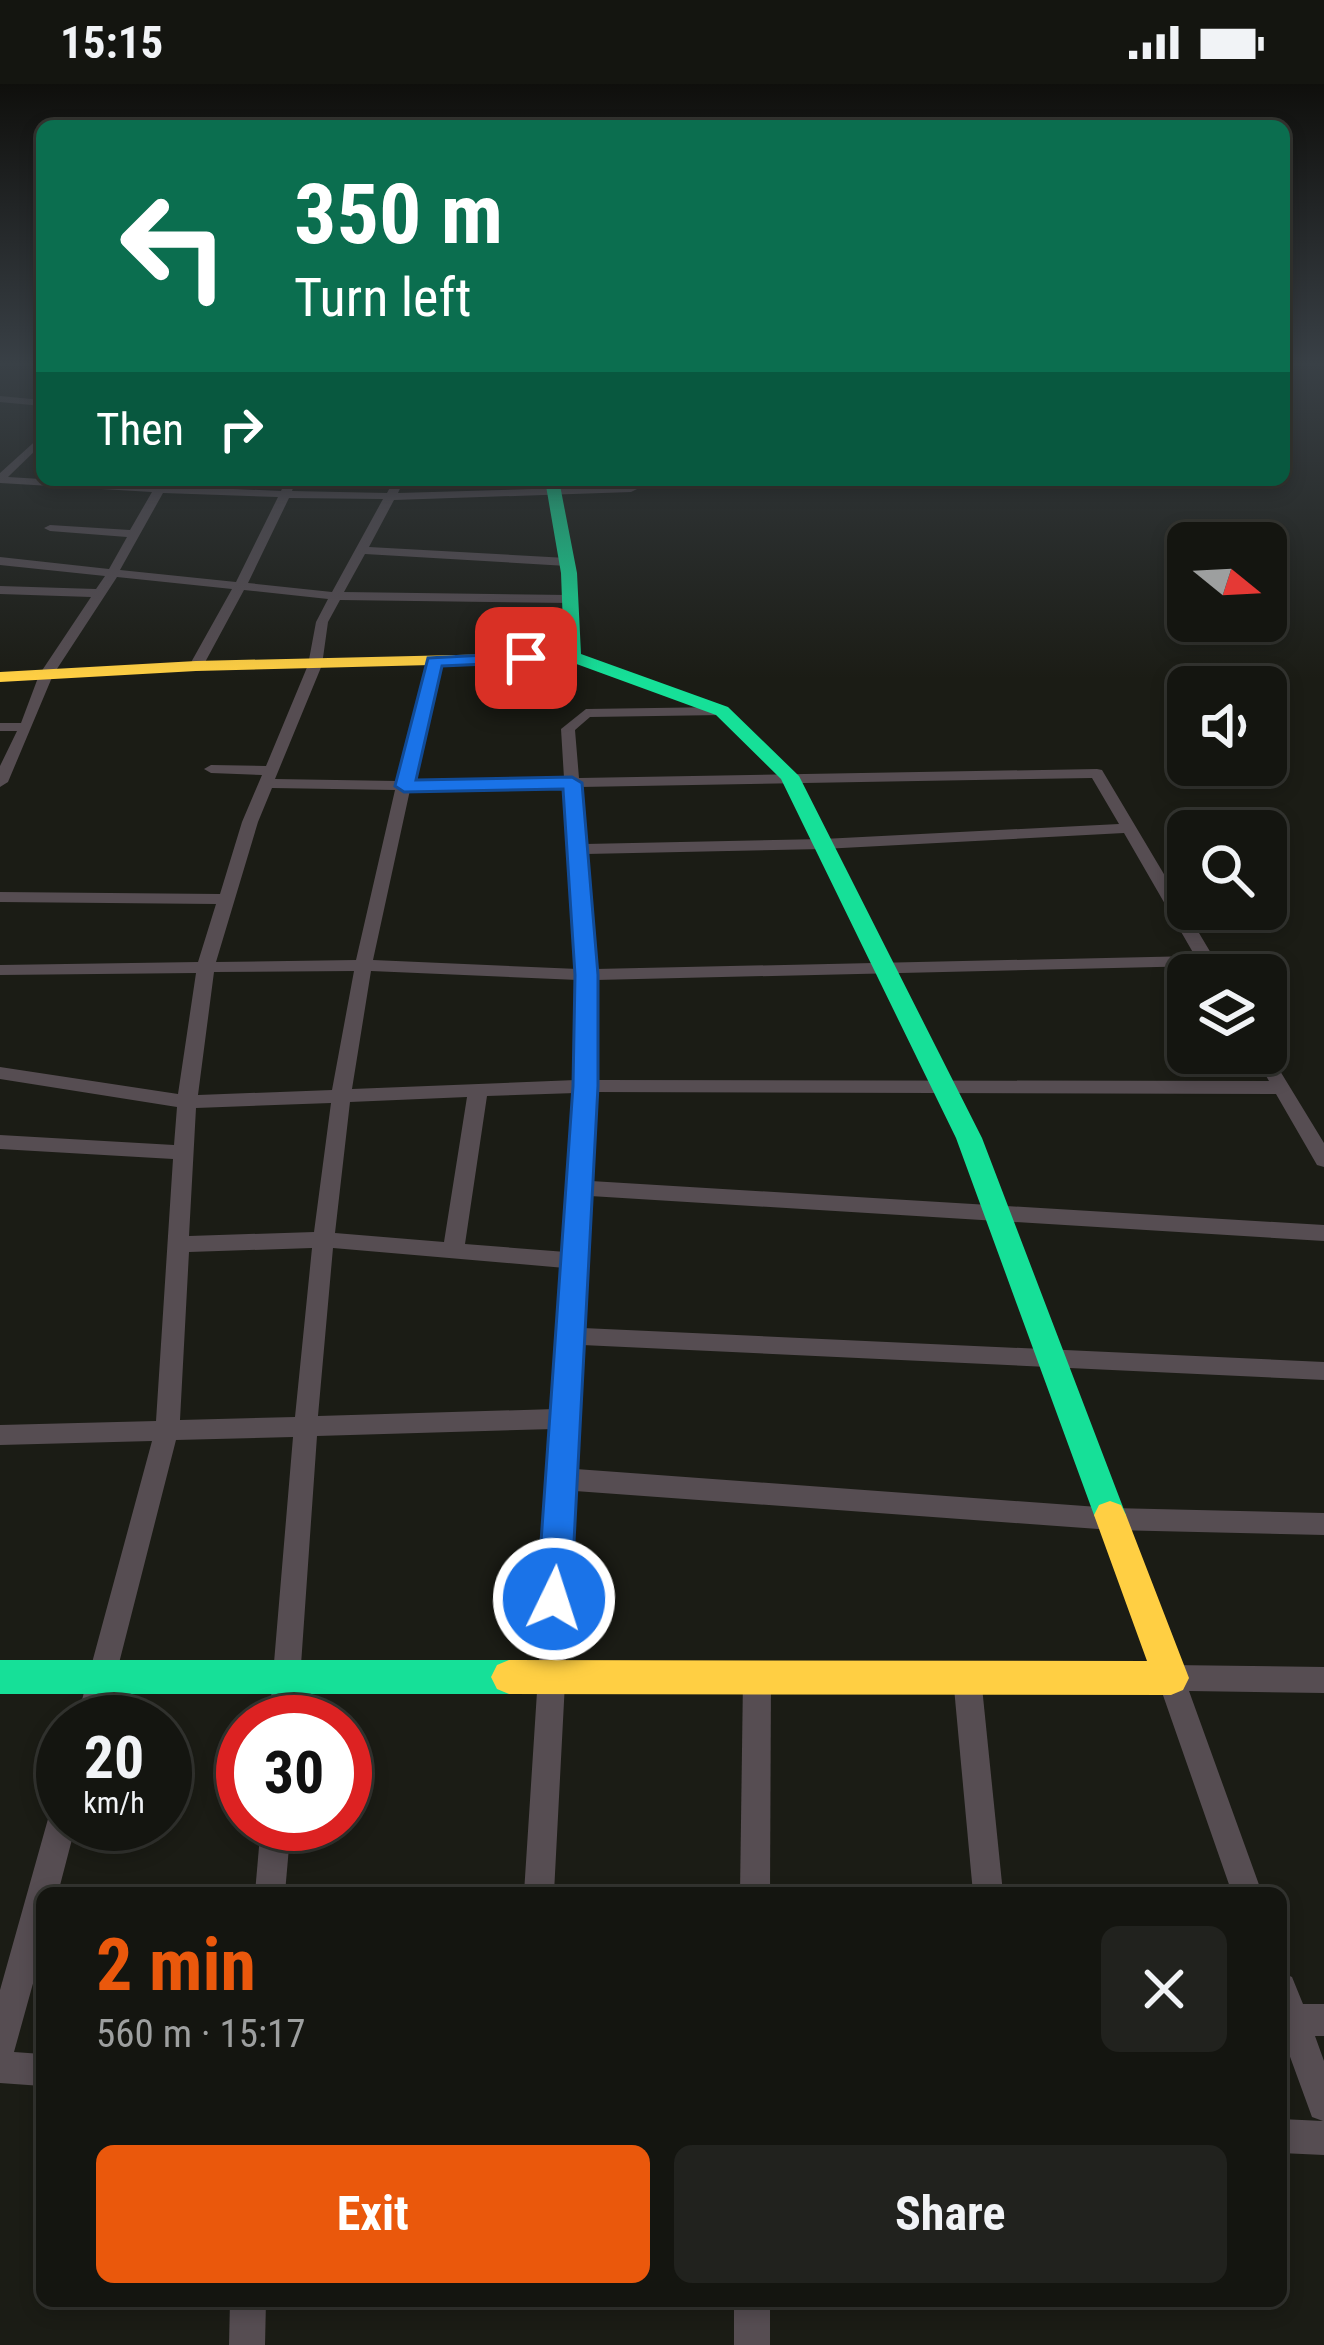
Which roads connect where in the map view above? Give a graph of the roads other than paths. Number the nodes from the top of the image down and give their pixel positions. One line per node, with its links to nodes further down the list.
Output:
1 (0, 479): 2 (street)
2 (36, 480)
3 (160, 486): 10 (street)
4 (289, 486): 8 (street); 15 (street)
5 (397, 486): 8 (street)
6 (554, 487): 7 (street); 8 (street); 13 (street)
7 (631, 489)
8 (393, 495): 11 (street)
9 (50, 527): 10 (street)
10 (134, 534): 14 (street)
11 (360, 550): 13 (street); 18 (street)
12 (0, 560): 14 (street)
13 (567, 562): 19 (street)
14 (113, 574): 15 (street); 17 (street)
15 (238, 586): 18 (street); 23 (street)
16 (0, 590): 17 (street)
17 (99, 593): 24 (street)
18 (333, 596): 19 (street); 22 (street)
19 (570, 599): 20 (street)
20 (573, 657): 21 (street); 26 (street)
21 (434, 661): 22 (street); 34 (street)
22 (315, 665): 23 (street); 31 (street)
23 (196, 666): 24 (street)
24 (46, 675): 25 (street); 28 (street)
25 (0, 677)
26 (722, 711): 30 (street); 33 (street)
27 (0, 727): 28 (street)
28 (26, 727): 32 (street)
29 (211, 769): 31 (street)
30 (789, 776): 33 (street); 35 (street); 36 (street)
31 (268, 777): 34 (street); 39 (street)
32 (0, 782)
33 (572, 783): 34 (street); 37 (street)
34 (404, 786): 42 (street)
35 (1131, 828): 36 (street); 40 (street)
36 (823, 844): 37 (street); 43 (street)
37 (577, 849): 46 (street)
38 (0, 896): 39 (street)
39 (224, 899): 41 (street)
40 (1203, 954)
41 (206, 965): 42 (street); 45 (street); 54 (street)
42 (363, 965): 46 (street); 53 (street)
43 (884, 967): 44 (street); 46 (street); 49 (street)
44 (1167, 968)
45 (0, 970)
46 (586, 975): 50 (street)
47 (0, 1073): 54 (street)
48 (1275, 1074): 51 (street)
49 (941, 1085): 50 (street); 51 (street); 59 (street)
50 (586, 1086): 52 (street); 58 (street)
51 (1283, 1088): 57 (street)
52 (478, 1091): 53 (street); 63 (street)
53 (340, 1097): 54 (street); 61 (street)
54 (187, 1102): 56 (street)
55 (0, 1142): 56 (street)
56 (185, 1153): 62 (street)
57 (1324, 1160)
58 (580, 1188): 59 (street); 64 (street)
59 (998, 1210): 60 (street); 66 (street)
60 (1324, 1233)
61 (327, 1240): 62 (street); 63 (street); 69 (street)
62 (179, 1244): 70 (street)
63 (453, 1251): 64 (street)
64 (575, 1261): 65 (street)
65 (573, 1336): 66 (street); 68 (street)
66 (1051, 1358): 67 (street); 73 (street)
67 (1324, 1371)
68 (565, 1418): 69 (street); 72 (street)
69 (302, 1424): 70 (street); 82 (street)
70 (167, 1430): 71 (street); 75 (street)
71 (0, 1435)
72 (562, 1479): 73 (street); 79 (street)
73 (1112, 1519): 74 (street); 78 (street)
74 (1324, 1524)
75 (103, 1676): 76 (street); 82 (street); 83 (street)
76 (0, 1677)
77 (967, 1677): 78 (street); 80 (street); 91 (street)
78 (1171, 1678): 81 (street); 92 (street)
79 (549, 1679): 80 (street); 82 (street); 89 (street)
80 (757, 1679): 90 (street)
81 (1324, 1679)
82 (286, 1680): 84 (street)
83 (98, 1695)
84 (285, 1695)
85 (54, 1851): 87 (street)
86 (273, 1851): 88 (street)
87 (44, 1887)
88 (270, 1887)
89 (539, 1887)
90 (755, 1887)
91 (987, 1887)
92 (1245, 1887)
93 (36, 1916): 95 (street)
94 (1299, 2009): 98 (street)
95 (0, 2047)
96 (0, 2067): 97 (street)
97 (36, 2070)
98 (1324, 2105)
99 (1287, 2136): 100 (street)
100 (1324, 2138)
101 (248, 2307): 103 (street)
102 (752, 2307): 104 (street)
103 (247, 2345)
104 (752, 2345)

